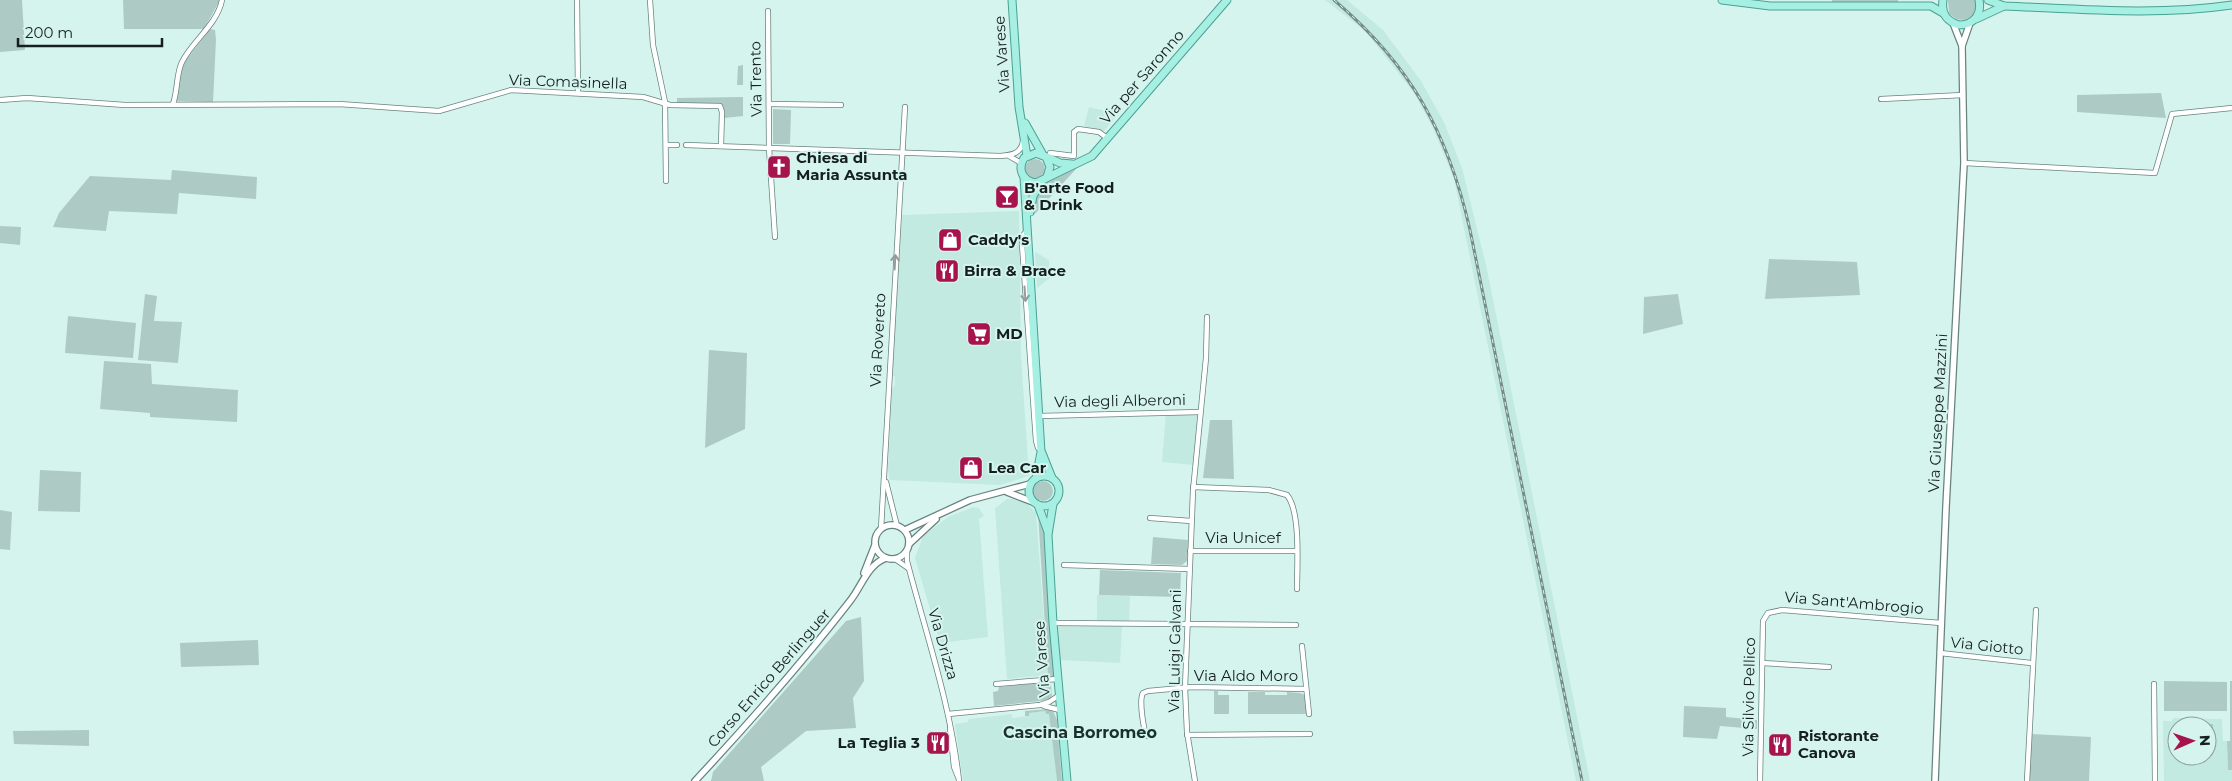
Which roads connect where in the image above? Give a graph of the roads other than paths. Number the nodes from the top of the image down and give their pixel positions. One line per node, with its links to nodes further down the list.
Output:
1 (222, 0): 23 (street)
2 (577, 0): 18 (street)
3 (650, 0): 22 (street)
4 (1012, 0): 27 (main road, Via Varese)
5 (1228, 0): 30 (main road, Via per Saronno)
6 (1722, 0): 11 (main road)
7 (1942, 0): 11 (main road); 14 (main road)
8 (1979, 0): 15 (main road)
9 (1988, 0): 12 (main road)
10 (2232, 5): 12 (main road)
11 (1924, 6): 14 (main road)
12 (2004, 6): 15 (main road)
13 (768, 11): 24 (street, Via Trento)
14 (1943, 13): 16 (main road)
15 (1973, 21): 16 (main road); 17 (street, Via Giuseppe Mazzini)
16 (1953, 23): 17 (street, Via Giuseppe Mazzini)
17 (1962, 46): 19 (street, Via Giuseppe Mazzini)
18 (578, 92): 22 (street, Via Comasinella); 23 (street, Via Comasinella)
19 (1963, 95): 20 (street); 41 (street, Via Giuseppe Mazzini)
20 (1881, 99)
21 (0, 100): 23 (street, Via Comasinella)
22 (665, 102): 31 (street); 34 (street, Via Comasinella)
23 (174, 104)
24 (769, 104): 25 (street); 35 (street, Via Trento)
25 (841, 105)
26 (905, 107): 36 (street, Via Rovereto)
27 (1019, 107): 29 (main road, Via Varese); 37 (main road, Via Varese)
28 (2232, 108): 41 (street)
29 (1023, 127): 38 (street); 39 (main road, Via Varese)
30 (1107, 138): 37 (street); 42 (main road, Via per Saronno)
31 (667, 144): 32 (street); 45 (street)
32 (676, 145)
33 (686, 145): 34 (street)
34 (721, 146): 35 (street)
35 (769, 148): 36 (street); 47 (street, Via Trento)
36 (902, 153): 38 (street); 52 (street, Via Rovereto, one-way to 36)
37 (1046, 155): 39 (main road); 42 (main road); 44 (main road)
38 (1007, 156): 40 (street)
39 (1027, 156): 40 (main road)
40 (1021, 163): 43 (main road)
41 (1964, 163): 82 (street, Via Giuseppe Mazzini)
42 (1073, 164): 44 (main road, Via per Saronno)
43 (1024, 178): 44 (main road); 46 (main road)
44 (1044, 180): 46 (main road)
45 (666, 181)
46 (1028, 230): 50 (main road); 51 (street, one-way to 51)
47 (775, 237)
48 (1207, 317): 49 (street, Via Luigi Galvani)
49 (1200, 412): 50 (street, Via degli Alberoni); 56 (street, Via Luigi Galvani)
50 (1039, 416): 51 (main road)
51 (1041, 452): 53 (main road); 54 (main road)
52 (884, 476): 63 (street); 64 (street, Via Rovereto)
53 (1036, 478): 54 (main road); 55 (main road)
54 (1052, 478): 59 (main road)
55 (1030, 484): 57 (street); 58 (main road)
56 (1193, 487): 62 (street, Via Luigi Galvani); 71 (street)
57 (1005, 492): 58 (street); 60 (street)
58 (1035, 503): 59 (main road); 66 (main road, Via Varese)
59 (1052, 504): 66 (main road, Via Varese)
60 (943, 512): 65 (street); 67 (street)
61 (1150, 518): 62 (street)
62 (1192, 521): 70 (street, Via Luigi Galvani)
63 (897, 526): 64 (street); 65 (street)
64 (881, 529): 68 (street)
65 (905, 530): 67 (street)
66 (1048, 535): 81 (main road, Via Varese)
67 (909, 544): 69 (street)
68 (876, 545): 72 (street); 78 (street, Corso Enrico Berlinguer)
69 (907, 551): 73 (street); 75 (street, Via Drizza)
70 (1190, 551): 71 (street, Via Unicef); 76 (street, Via Luigi Galvani)
71 (1296, 551): 77 (street)
72 (886, 558): 73 (street); 78 (street, Corso Enrico Berlinguer)
73 (895, 559): 75 (street)
74 (1064, 565): 76 (street)
75 (909, 569): 98 (street, Via Drizza)
76 (1189, 569): 84 (street, Via Luigi Galvani)
77 (1297, 589)
78 (848, 604): 104 (street, Corso Enrico Berlinguer)
79 (2036, 610): 88 (street)
80 (1766, 615): 82 (street, Via Sant'Ambrogio); 87 (street, Via Silvio Pellico)
81 (1053, 623): 84 (street); 90 (main road, Via Varese)
82 (1941, 623): 86 (street, Via Giuseppe Mazzini)
83 (1296, 625): 84 (street)
84 (1187, 626): 93 (street, Via Luigi Galvani)
85 (1302, 646): 94 (street)
86 (1940, 653): 88 (street, Via Giotto); 108 (street, Via Giuseppe Mazzini)
87 (1762, 662): 89 (street); 107 (street, Via Silvio Pellico)
88 (2031, 663): 109 (street)
89 (1829, 667)
90 (1057, 679): 91 (street); 95 (main road, Via Varese)
91 (996, 684)
92 (2154, 684): 110 (street)
93 (1185, 688): 94 (street, Via Aldo Moro); 101 (street, Via Luigi Galvani); 102 (street, Via Aldo Moro)
94 (1306, 689): 99 (street)
95 (1058, 696): 96 (street); 97 (main road, Via Varese)
96 (1040, 705): 97 (street); 98 (street)
97 (1060, 710): 105 (main road, Via Varese)
98 (948, 714): 103 (street, Via Drizza)
99 (1308, 714)
100 (1310, 734): 101 (street)
101 (1187, 735): 106 (street, Via Luigi Galvani)
102 (1147, 736)
103 (958, 780)
104 (697, 781)
105 (1067, 781)
106 (1195, 781)
107 (1760, 781)
108 (1935, 781)
109 (2027, 781)
110 (2155, 781)

